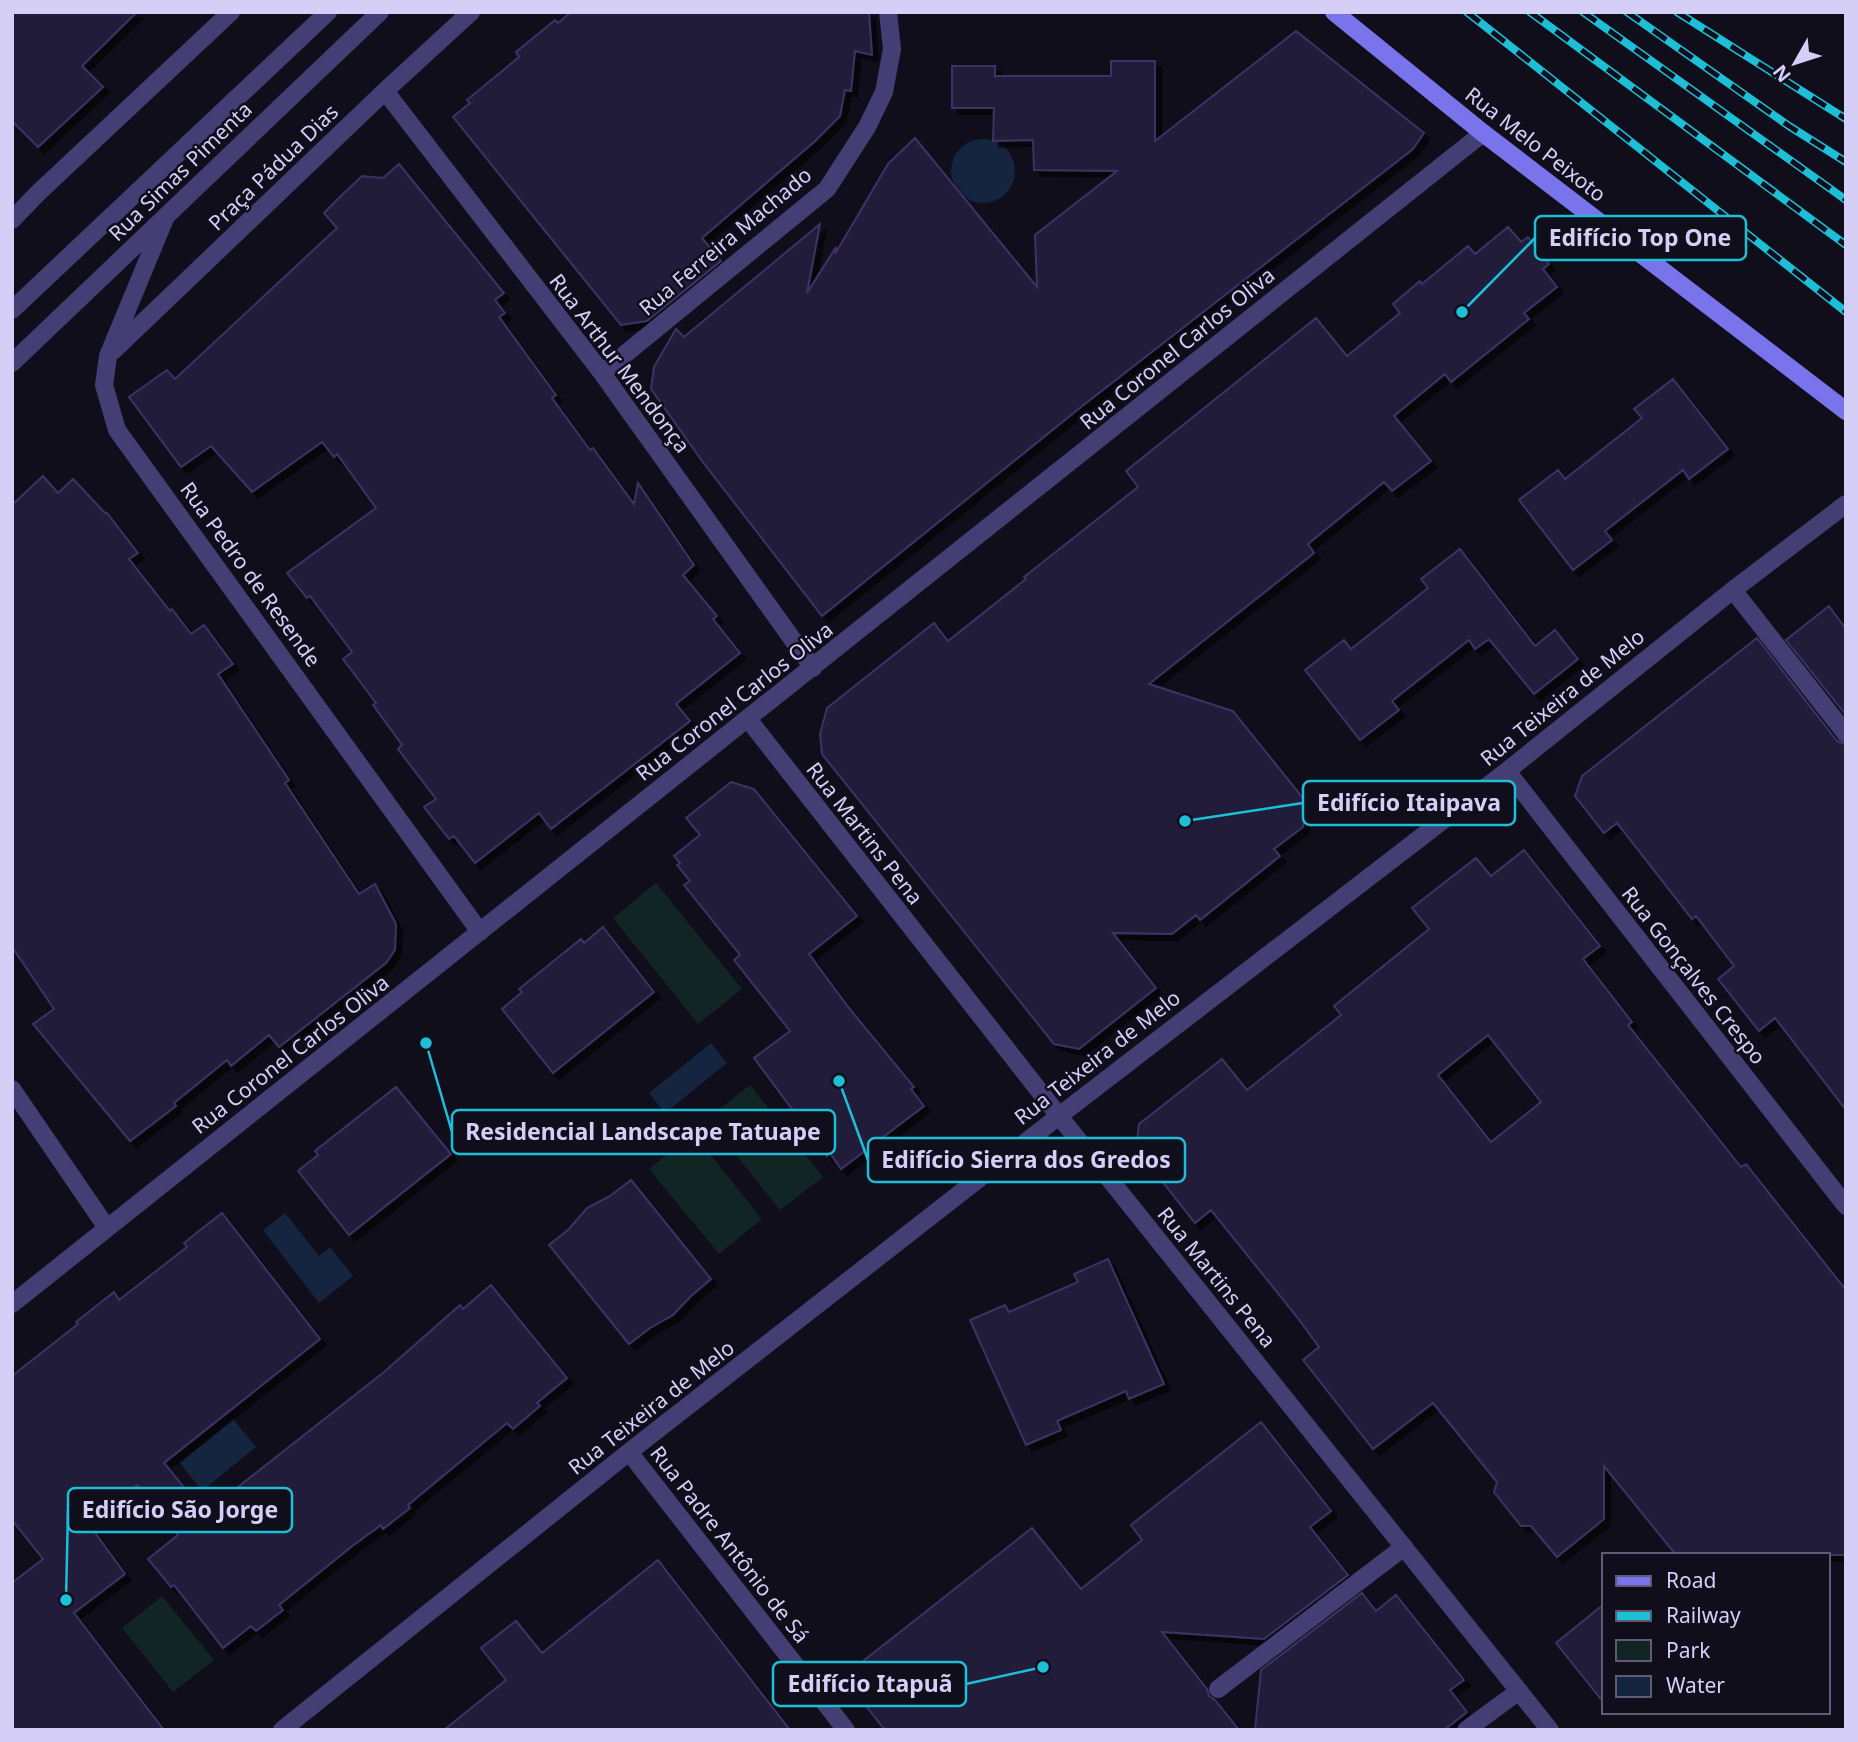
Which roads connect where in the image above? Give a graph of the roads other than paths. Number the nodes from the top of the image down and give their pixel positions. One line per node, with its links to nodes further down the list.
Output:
1 (231, 12): 10 (street)
2 (328, 12): 11 (street, Rua Simas Pimenta)
3 (380, 12): 9 (street, Rua Simas Pimenta)
4 (471, 12): 7 (street, Praça Pádua Dias)
5 (888, 12): 14 (street, Rua Ferreira Machado)
6 (1334, 12): 8 (main road, Rua Melo Peixoto)
7 (385, 91): 12 (street, Praça Pádua Dias); 14 (street, Rua Arthur Mendonça)
8 (1483, 133): 15 (main road, Rua Melo Peixoto); 18 (street, Rua Coronel Carlos Oliva)
9 (166, 215): 12 (street, Rua Pedro de Resende); 13 (street, Rua Simas Pimenta)
10 (12, 220)
11 (12, 310)
12 (108, 356): 22 (street, Rua Pedro de Resende)
13 (12, 363)
14 (602, 373): 18 (street, Rua Arthur Mendonça)
15 (1846, 411)
16 (1846, 504): 17 (street, Rua Teixeira de Melo)
17 (1733, 590): 20 (street); 21 (street, Rua Teixeira de Melo)
18 (813, 668): 19 (street, Rua Coronel Carlos Oliva)
19 (748, 719): 22 (street, Rua Coronel Carlos Oliva); 24 (street, Rua Martins Pena)
20 (1846, 734)
21 (1507, 771): 24 (street, Rua Teixeira de Melo); 25 (street, Rua Gonçalves Crespo)
22 (480, 932): 26 (street, Rua Coronel Carlos Oliva)
23 (12, 1089): 26 (street)
24 (1059, 1116): 28 (street, Rua Teixeira de Melo); 29 (street, Rua Martins Pena)
25 (1846, 1206)
26 (107, 1228): 27 (street, Rua Coronel Carlos Oliva)
27 (12, 1304)
28 (629, 1452): 32 (street, Rua Teixeira de Melo); 33 (street, Rua Padre Antônio de Sá)
29 (1404, 1547): 30 (street); 31 (street, Rua Martins Pena)
30 (1218, 1689)
31 (1519, 1691): 34 (street); 35 (street, Rua Martins Pena)
32 (282, 1730)
33 (846, 1730)
34 (1466, 1730)
35 (1550, 1730)

